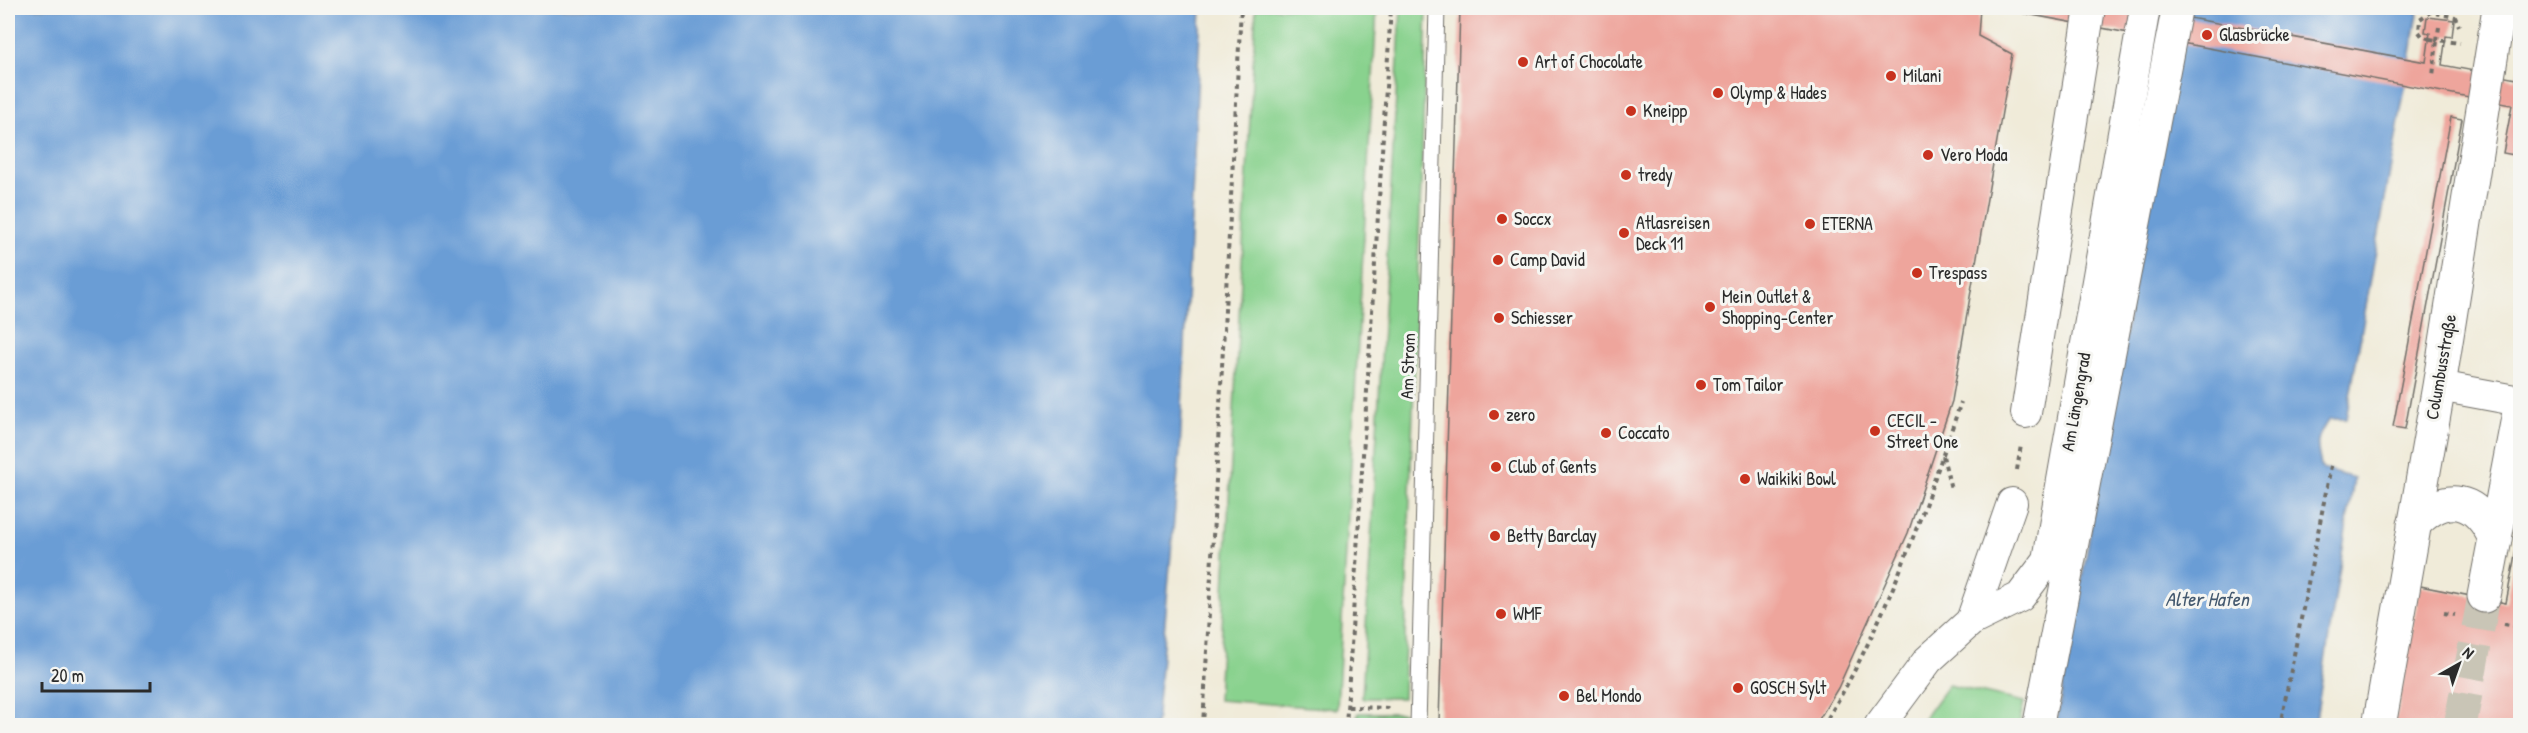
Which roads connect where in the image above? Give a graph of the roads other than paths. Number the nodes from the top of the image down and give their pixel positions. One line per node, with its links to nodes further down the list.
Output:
1 (1437, 8): 15 (lane, Am Strom)
2 (2090, 8): 9 (street)
3 (2145, 8): 14 (street, Am Längengrad)
4 (2177, 8): 17 (street)
5 (2499, 8): 6 (main road, Columbusstraße)
6 (2439, 386): 7 (street); 11 (main road, Columbusstraße)
7 (2520, 401)
8 (2520, 407): 12 (main road)
9 (2026, 413)
10 (2012, 503): 14 (street)
11 (2414, 524): 12 (main road); 18 (main road, Columbusstraße)
12 (2494, 539): 13 (main road)
13 (2484, 596)
14 (1971, 621): 16 (street, Am Längengrad)
15 (1418, 726)
16 (1879, 726)
17 (2038, 726)
18 (2379, 726)

